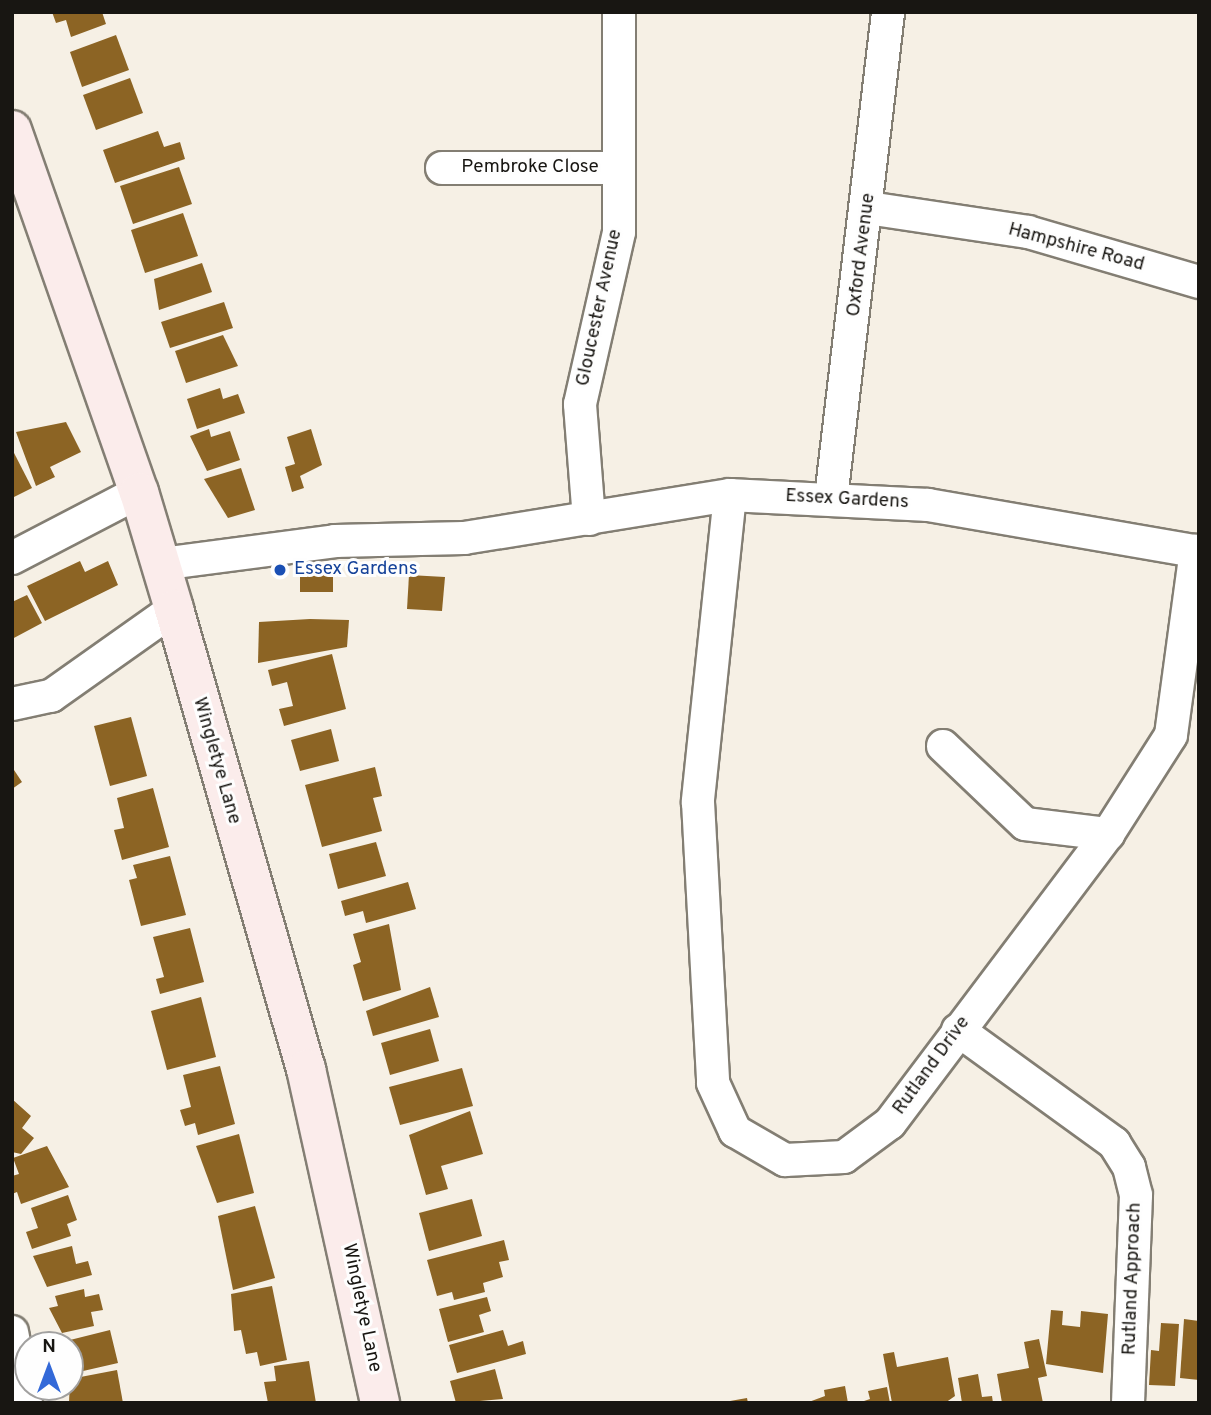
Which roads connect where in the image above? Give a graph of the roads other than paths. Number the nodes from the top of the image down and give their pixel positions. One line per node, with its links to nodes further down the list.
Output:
1 (619, 12): 5 (street, Gloucester Avenue)
2 (888, 12): 6 (street, Oxford Avenue)
3 (12, 130): 8 (street, Wingletye Lane)
4 (442, 168): 5 (street, Pembroke Close)
5 (619, 169): 11 (street, Gloucester Avenue)
6 (868, 208): 7 (street, Hampshire Road); 10 (street, Oxford Avenue)
7 (1199, 282)
8 (139, 492): 13 (street); 14 (street, Wingletye Lane)
9 (730, 495): 10 (street, Essex Gardens); 11 (street, Essex Gardens); 19 (street, Rutland Drive)
10 (831, 498): 12 (street, Essex Gardens)
11 (589, 519): 14 (street, Essex Gardens)
12 (1197, 552): 18 (street, Rutland Drive)
13 (12, 558)
14 (160, 564): 15 (street, Wingletye Lane)
15 (174, 609): 16 (street); 22 (street, Wingletye Lane)
16 (12, 704)
17 (943, 746): 18 (street)
18 (1108, 834): 19 (street, Rutland Drive)
19 (958, 1030): 23 (street, Rutland Approach)
20 (12, 1332): 21 (street)
21 (26, 1403)
22 (380, 1403)
23 (1128, 1403)

